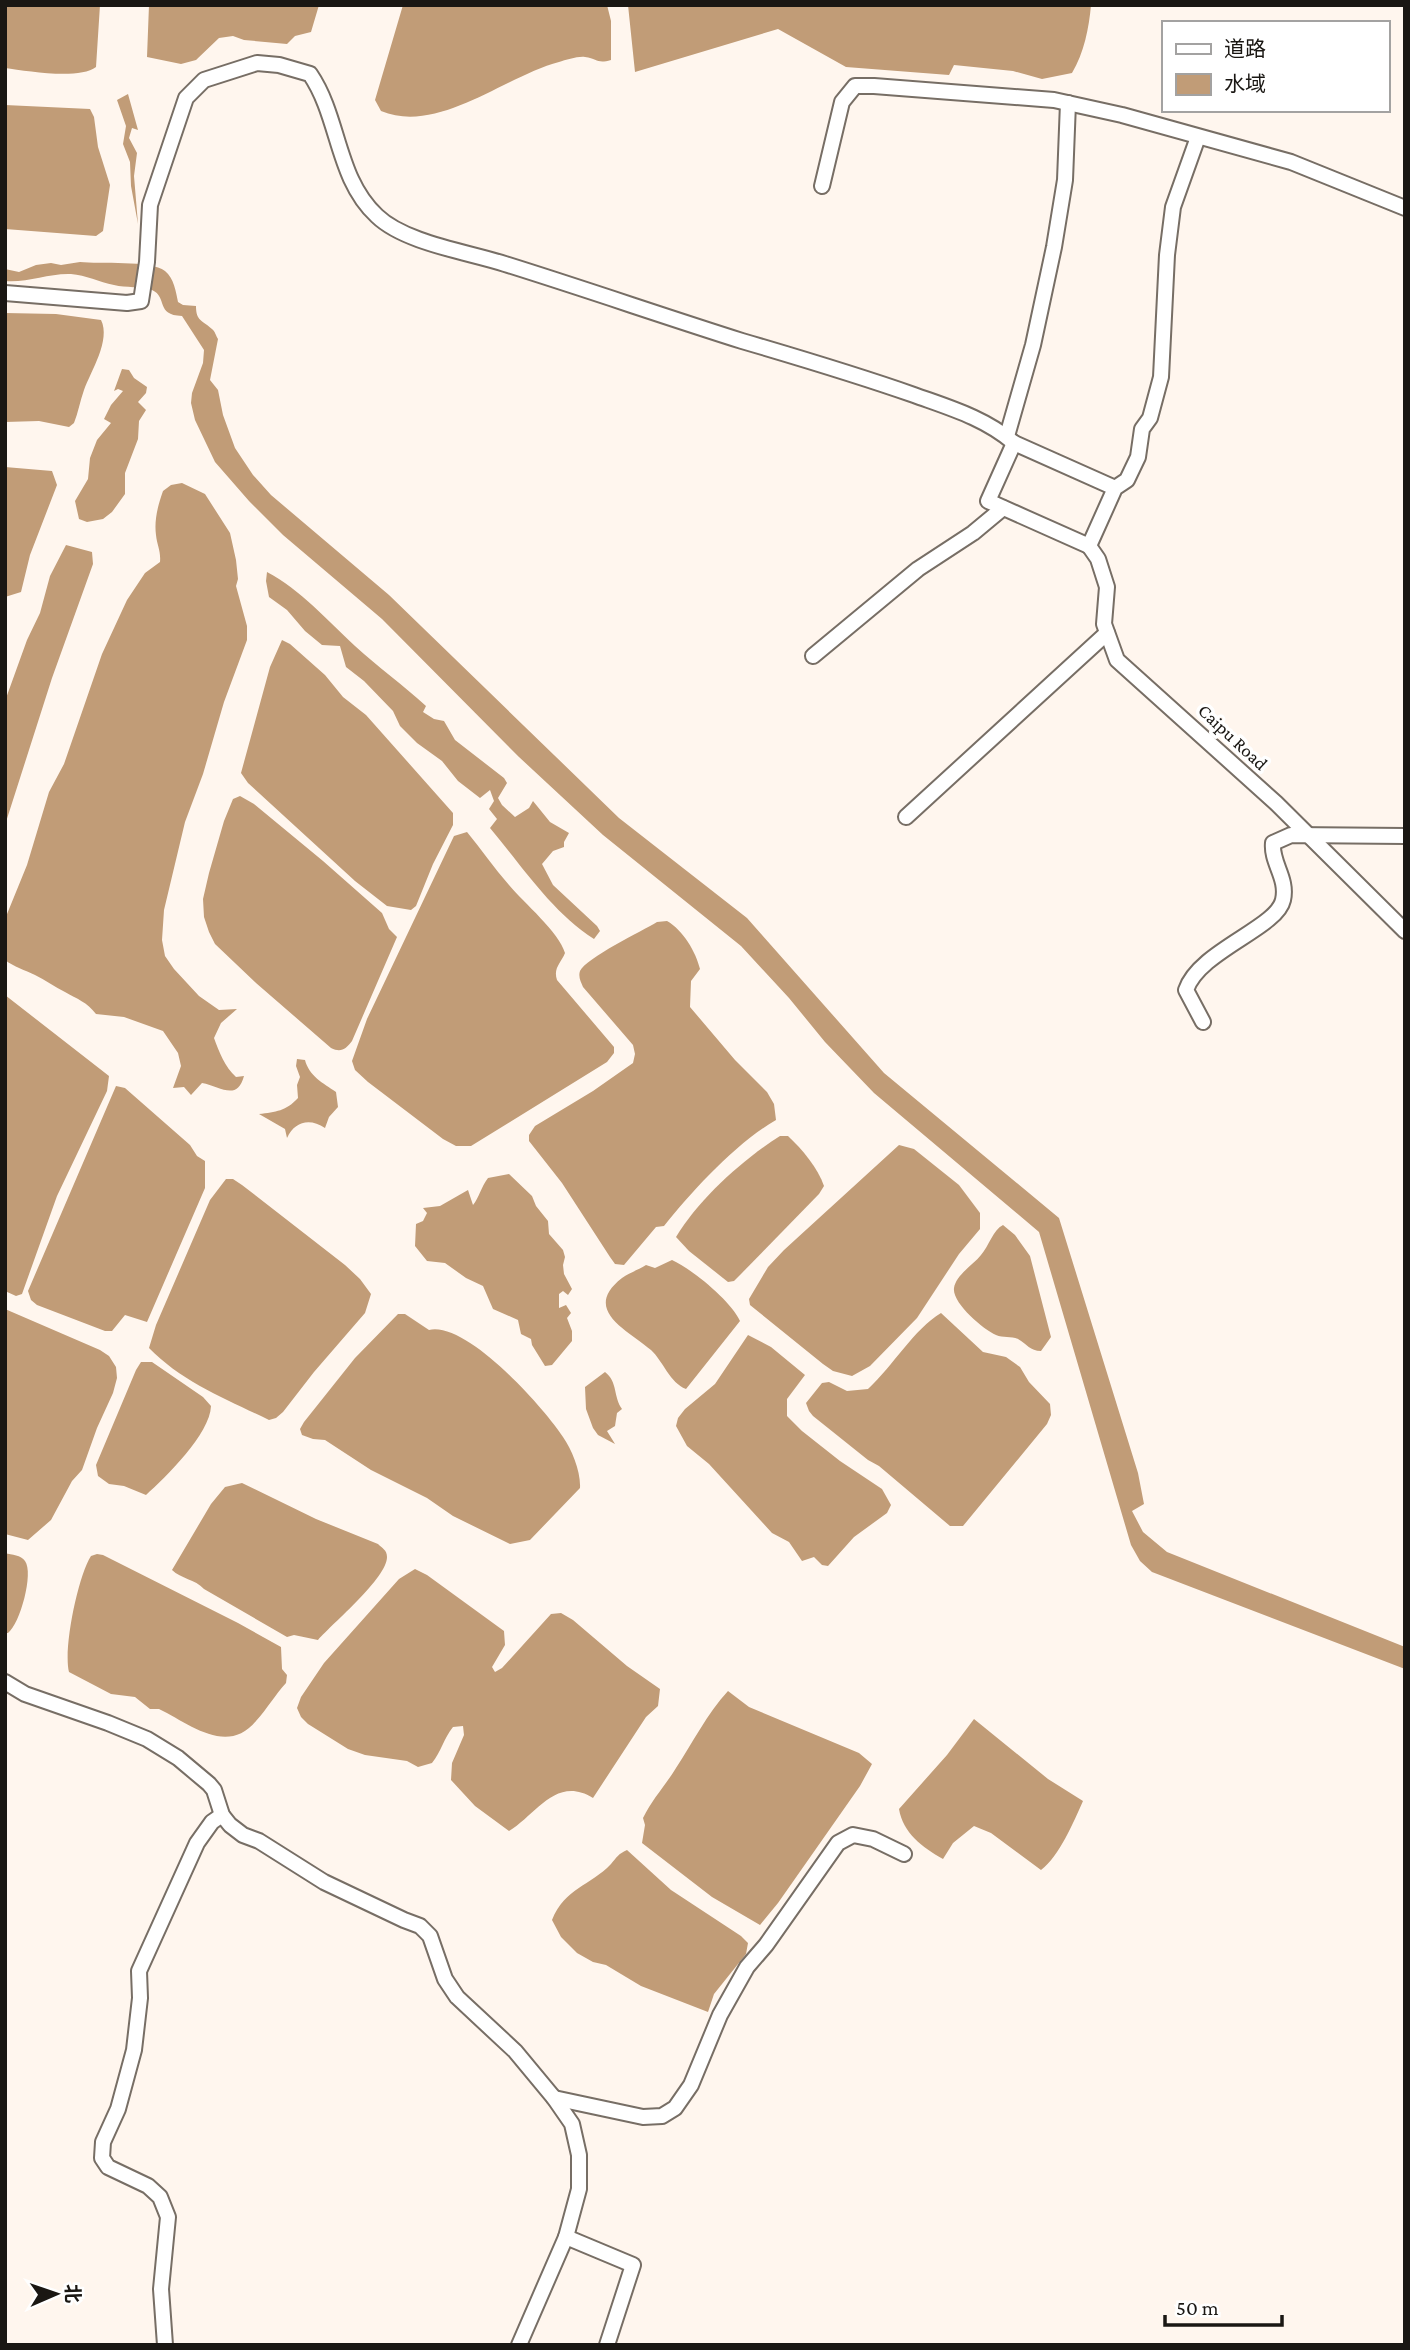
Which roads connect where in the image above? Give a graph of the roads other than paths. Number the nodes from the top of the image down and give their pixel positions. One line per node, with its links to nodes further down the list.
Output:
1 (1068, 103): 2 (street); 3 (street); 6 (street)
2 (1198, 137): 4 (street); 7 (street)
3 (822, 186)
4 (1405, 208)
5 (5, 293): 6 (street)
6 (1011, 439): 7 (street); 8 (street)
7 (1115, 488): 9 (street)
8 (1003, 508): 9 (street); 11 (street)
9 (1089, 546): 10 (street, Caipu Road)
10 (1107, 633): 12 (street); 13 (street, Caipu Road)
11 (813, 656)
12 (906, 817)
13 (1310, 836): 14 (street); 15 (street, Caipu Road); 16 (street)
14 (1405, 836)
15 (1405, 931)
16 (1203, 1021)
17 (5, 1682): 18 (street)
18 (222, 1815): 20 (street); 22 (street)
19 (904, 1854): 20 (street)
20 (554, 2098): 21 (street)
21 (566, 2237): 23 (street); 24 (street)
22 (165, 2345)
23 (519, 2345)
24 (607, 2345)

